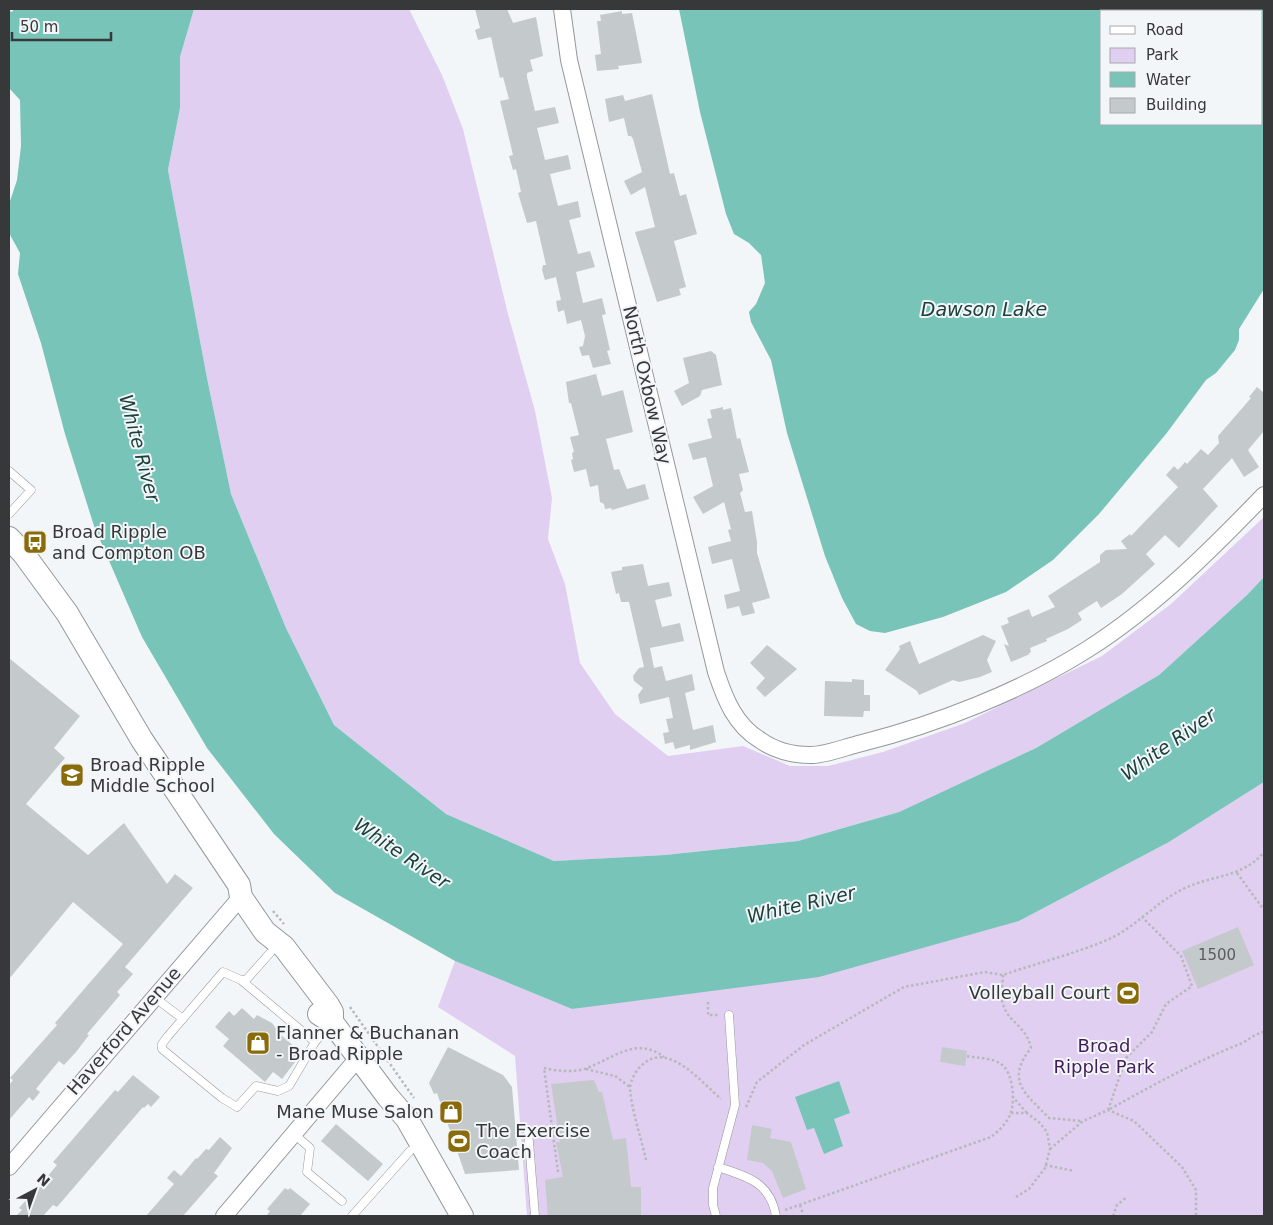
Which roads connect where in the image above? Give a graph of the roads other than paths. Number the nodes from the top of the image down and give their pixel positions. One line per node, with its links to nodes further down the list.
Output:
1 (562, 9): 3 (street, North Oxbow Way)
2 (9, 471): 4 (lane)
3 (1264, 495)
4 (9, 514)
5 (9, 538): 6 (street)
6 (241, 897): 7 (street); 9 (street, Haverford Avenue)
7 (267, 942): 8 (lane); 12 (street)
8 (241, 980): 11 (lane); 13 (lane)
9 (154, 997): 11 (lane); 19 (street, Haverford Avenue)
10 (730, 1015): 20 (lane)
11 (183, 1019): 13 (lane)
12 (332, 1022): 13 (lane); 14 (street)
13 (316, 1042)
14 (358, 1058): 15 (street); 17 (street)
15 (388, 1097): 18 (street); 22 (street)
16 (528, 1130): 25 (lane)
17 (294, 1134): 21 (lane); 23 (street)
18 (410, 1151): 22 (street); 24 (lane)
19 (9, 1167)
20 (718, 1167): 26 (lane); 27 (lane)
21 (342, 1201)
22 (457, 1208)
23 (224, 1216)
24 (352, 1216)
25 (535, 1216)
26 (716, 1216)
27 (776, 1216)

